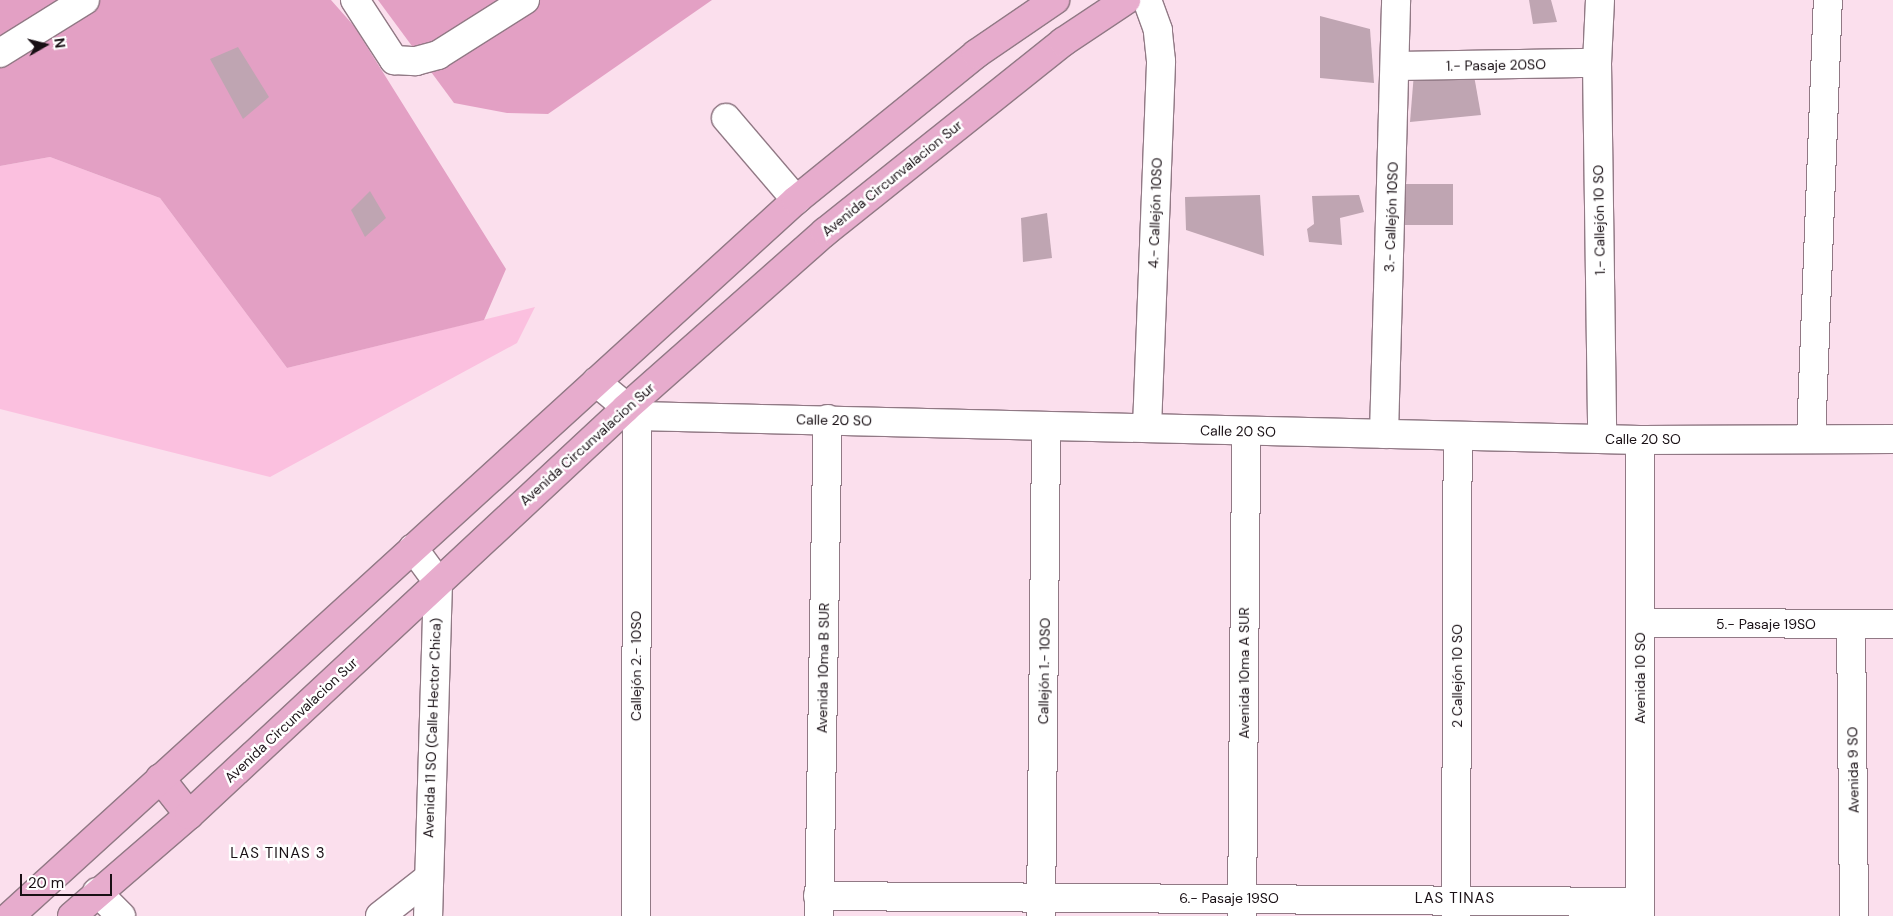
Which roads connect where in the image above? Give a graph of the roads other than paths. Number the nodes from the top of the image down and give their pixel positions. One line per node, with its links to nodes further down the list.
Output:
1 (85, 0): 10 (street)
2 (355, 0): 3 (street)
3 (525, 0)
4 (1055, 0): 14 (main road)
5 (1126, 0): 16 (main road, Avenida Circunvalacion Sur)
6 (1147, 0): 19 (street, 4.- Callejón 10SO)
7 (1396, 0): 12 (street, 3.- Callejón 10SO)
8 (1600, 0): 11 (street, 1.- Callejón 10 SO)
9 (1828, 0): 24 (street)
10 (0, 53)
11 (1597, 63): 12 (street, 1.- Pasaje 20SO); 23 (street, 1.- Callejón 10 SO)
12 (1396, 66): 21 (street, 3.- Callejón 10SO)
13 (726, 118): 14 (street)
14 (796, 200): 15 (main road)
15 (596, 382): 16 (street); 27 (main road)
16 (631, 412): 17 (street, Calle 20 SO); 28 (main road, Avenida Circunvalacion Sur); 46 (street, Callejón 2.- 10SO)
17 (828, 419): 18 (street, Calle 20 SO); 36 (street, Avenida 10ma B SUR)
18 (1046, 426): 19 (street, Calle 20 SO); 37 (street, Callejón 1.- 10SO)
19 (1147, 428): 20 (street, Calle 20 SO)
20 (1246, 431): 21 (street, Calle 20 SO); 38 (street, Avenida 10ma A SUR)
21 (1384, 434): 22 (street, Calle 20 SO)
22 (1458, 436): 23 (street, Calle 20 SO); 39 (street, 2 Callejón 10 SO)
23 (1602, 439): 26 (street, Calle 20 SO)
24 (1811, 439): 25 (street, Calle 20 SO); 26 (street, Calle 20 SO)
25 (1893, 439)
26 (1640, 440): 29 (street, Avenida 10 SO)
27 (413, 548): 28 (street); 32 (main road)
28 (438, 582): 33 (main road, Avenida Circunvalacion Sur); 34 (street, Avenida 11 SO (Calle Hector Chica))
29 (1640, 623): 30 (street, 5.- Pasaje 19SO); 40 (street, Avenida 10 SO)
30 (1851, 624): 31 (street, 5.- Pasaje 19SO); 47 (street, Avenida 9 SO)
31 (1893, 624)
32 (160, 778): 33 (main road); 41 (main road)
33 (189, 815): 35 (main road, Avenida Circunvalacion Sur)
34 (426, 879): 44 (street); 45 (street, Avenida 11 SO (Calle Hector Chica))
35 (98, 892): 42 (main road, Avenida Circunvalacion Sur); 43 (street)
36 (818, 906): 37 (street, 6.- Pasaje 19SO)
37 (1041, 906): 38 (street, 6.- Pasaje 19SO)
38 (1242, 907): 39 (street, 6.- Pasaje 19SO)
39 (1456, 907): 40 (street, 6.- Pasaje 19SO)
40 (1639, 909)
41 (10, 916)
42 (72, 916)
43 (121, 916)
44 (380, 916)
45 (428, 916)
46 (636, 916)
47 (1854, 916)

